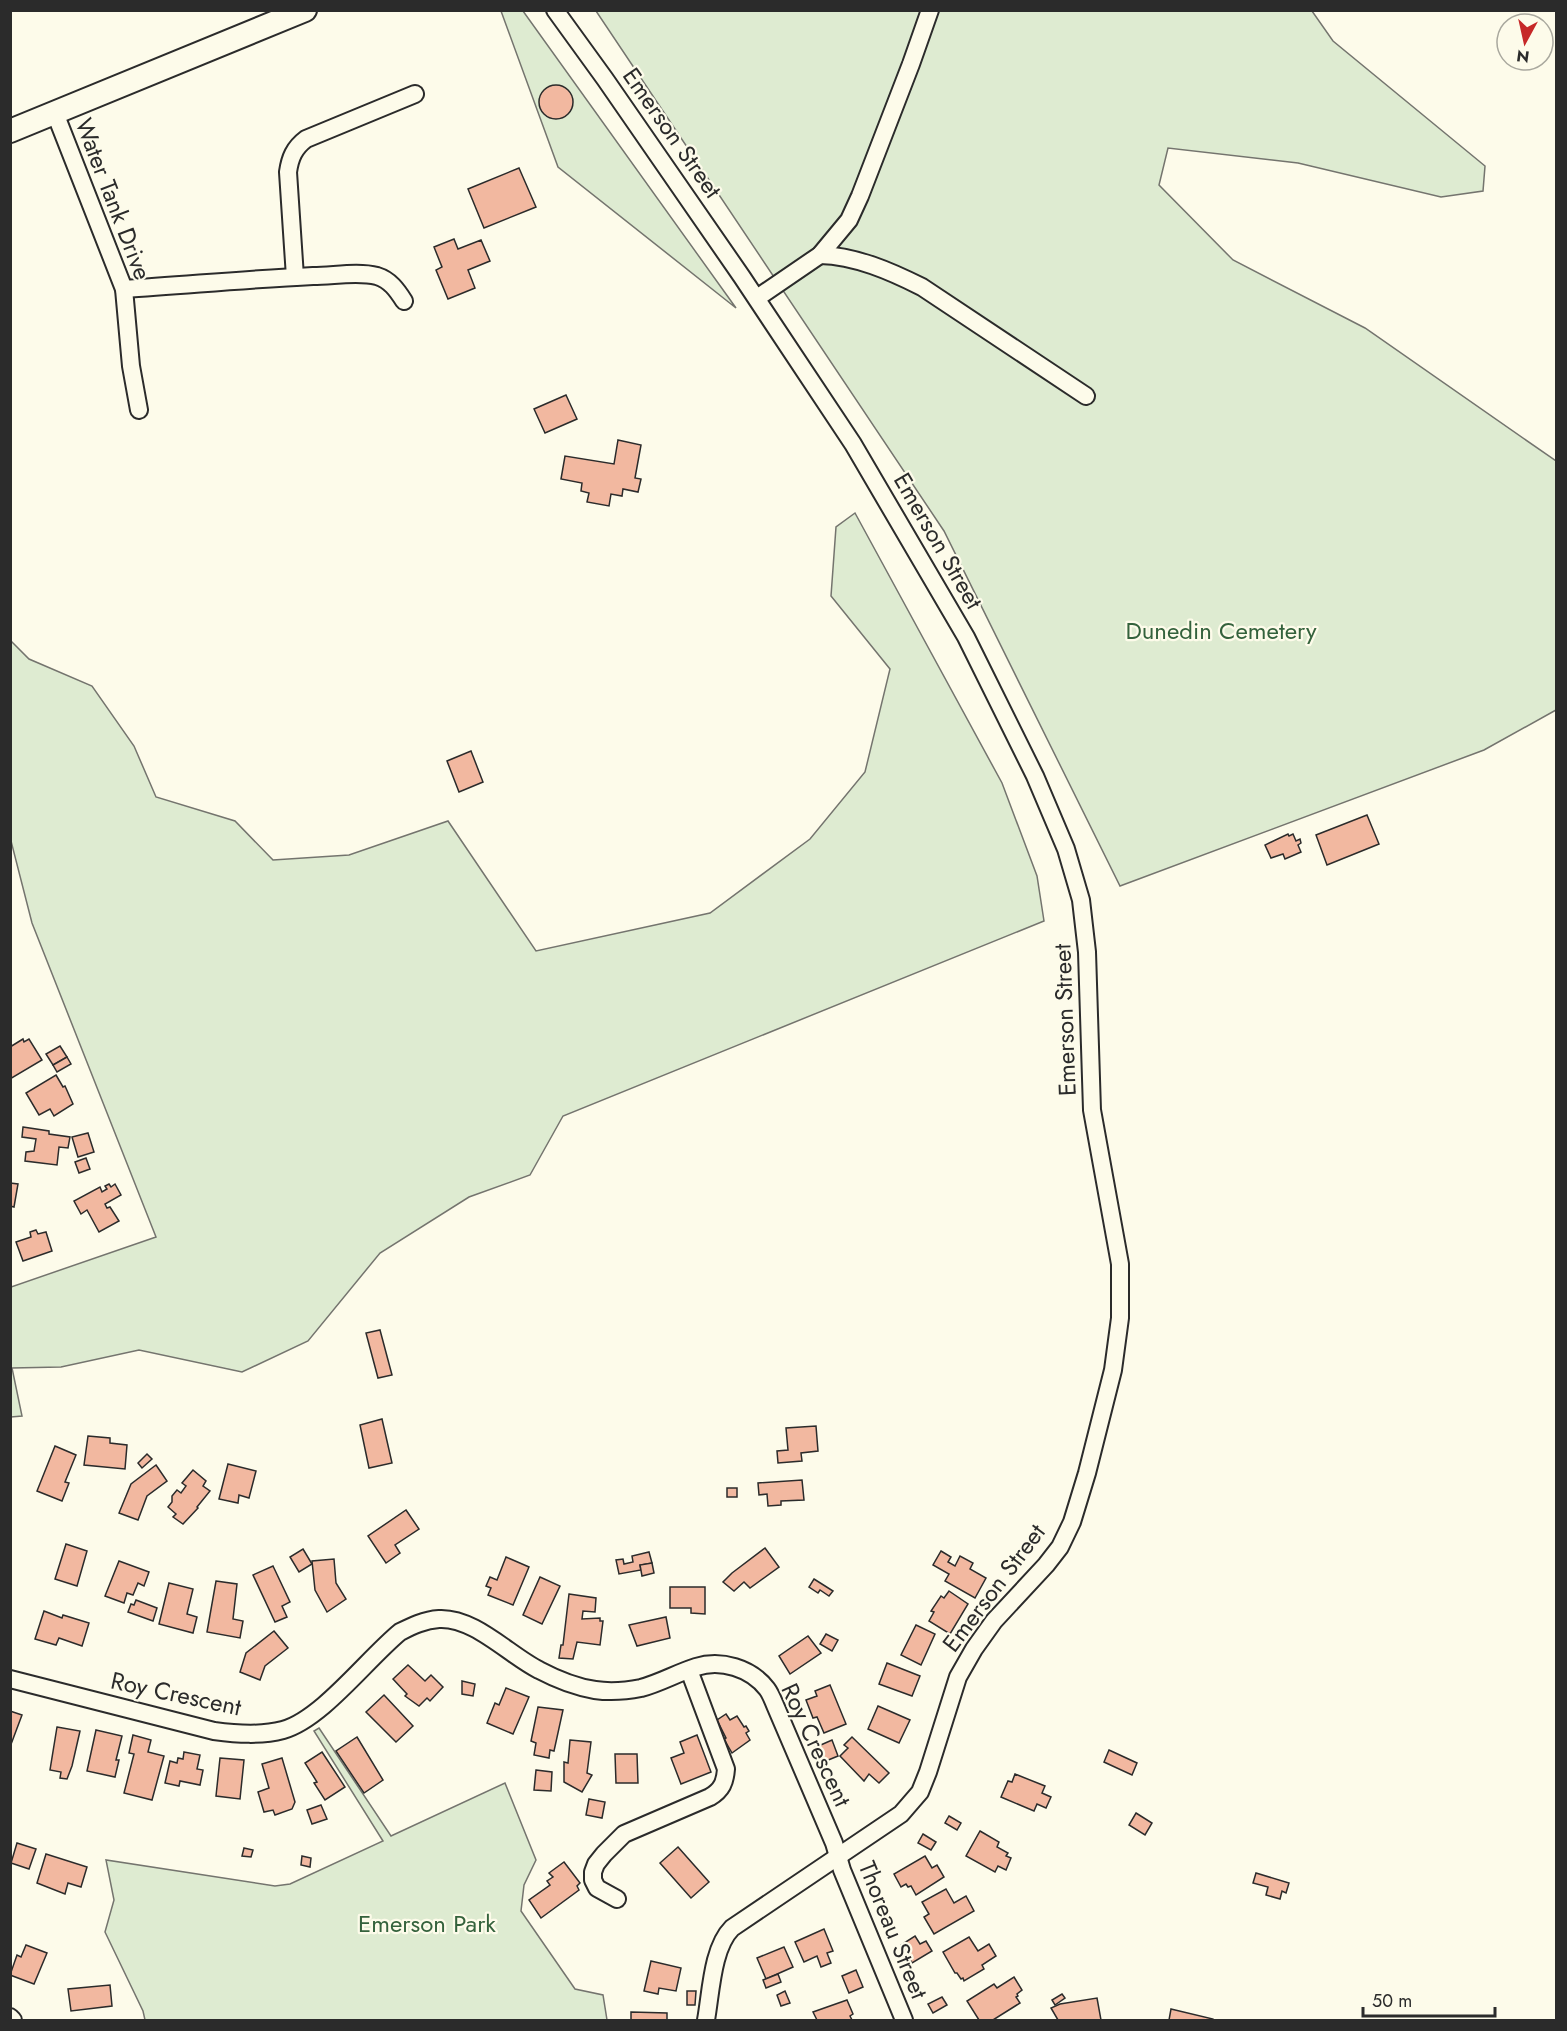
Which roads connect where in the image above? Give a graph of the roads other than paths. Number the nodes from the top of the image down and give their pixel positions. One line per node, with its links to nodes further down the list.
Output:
1 (304, 10): 5 (main road)
2 (555, 10): 10 (street, Emerson Street)
3 (930, 10): 7 (street)
4 (415, 94): 8 (street)
5 (55, 113): 6 (main road); 9 (street, Water Tank Drive)
6 (10, 131)
7 (820, 255): 10 (street); 12 (street)
8 (295, 277): 9 (street); 11 (street)
9 (124, 289): 13 (street, Water Tank Drive)
10 (757, 298): 16 (street, Emerson Street)
11 (404, 301)
12 (1086, 396)
13 (139, 410)
14 (689, 1670): 15 (street, Roy Crescent); 16 (street, Roy Crescent); 17 (street)
15 (10, 1679)
16 (838, 1857): 18 (street, Emerson Street); 19 (street, Thoreau Street)
17 (617, 1899)
18 (706, 2020)
19 (904, 2020)

